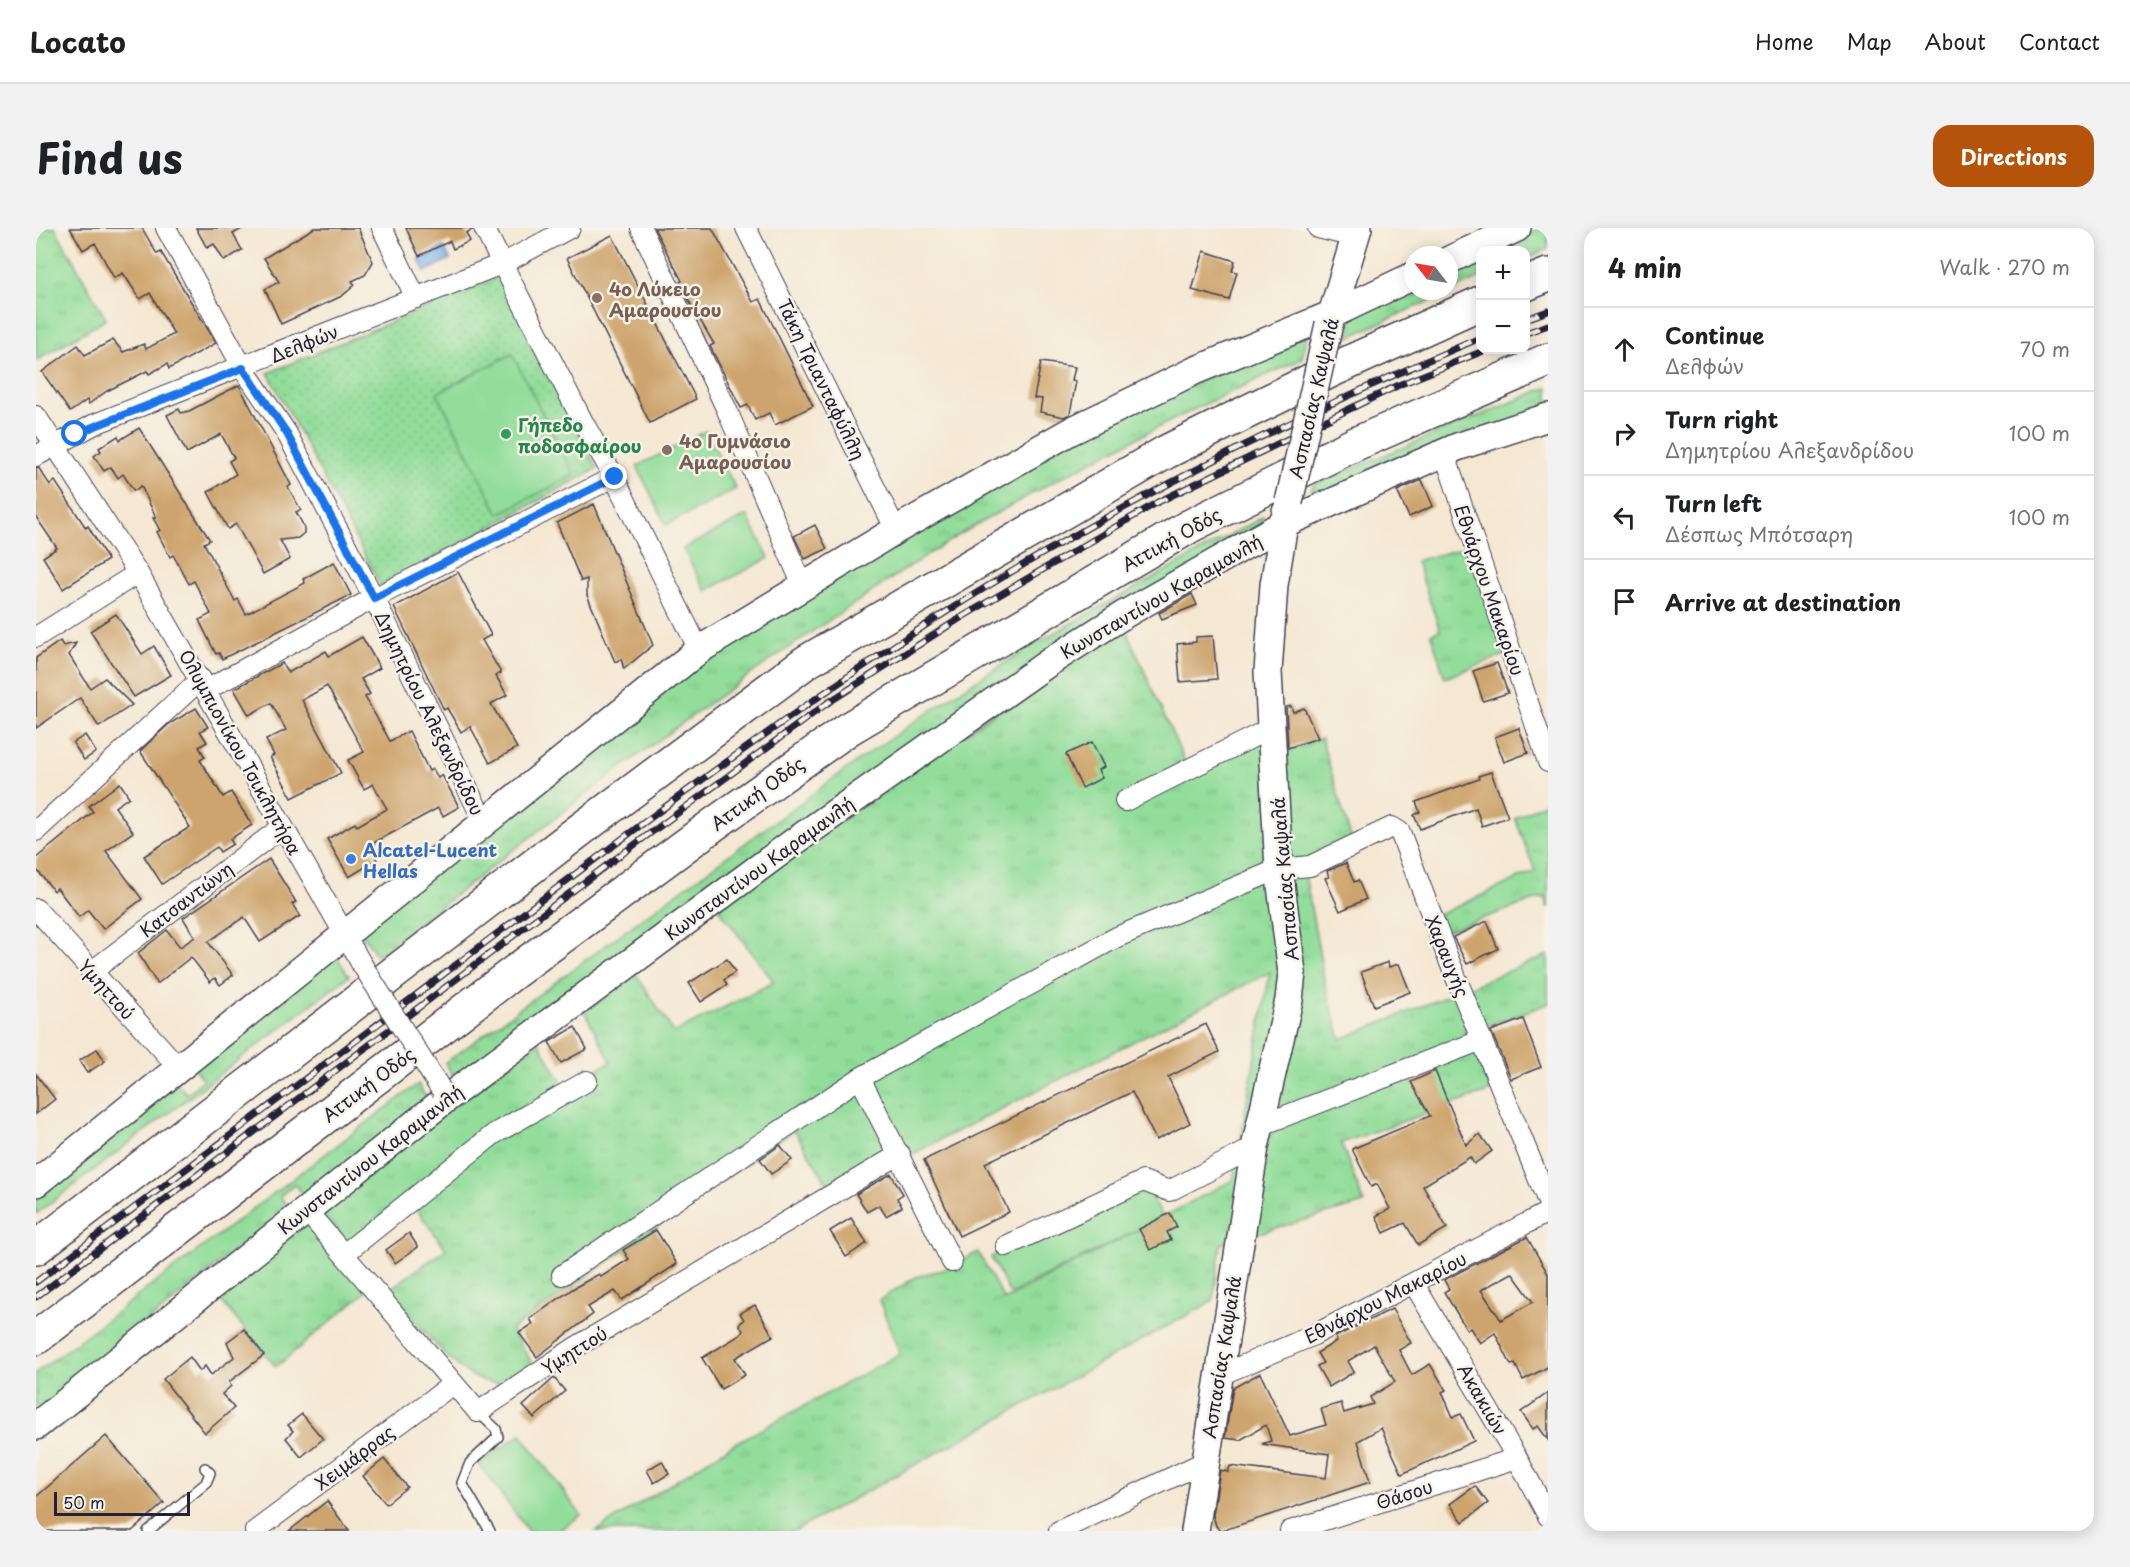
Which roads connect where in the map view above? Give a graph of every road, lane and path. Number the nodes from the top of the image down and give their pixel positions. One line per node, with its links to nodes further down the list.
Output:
1 (166, 228): 20 (street, Δημητρίου Αλεξανδρίδου)
2 (382, 228): 16 (street)
3 (484, 228): 11 (street)
4 (570, 228): 11 (street, Δελφών)
5 (641, 228): 32 (street)
6 (746, 228): 28 (street, Τάκη Τριανταφύλλη)
7 (1318, 228): 9 (street)
8 (1517, 228): 10 (street)
9 (1356, 233): 15 (street); 18 (street, Ασπασίας Καψαλά)
10 (1458, 256)
11 (504, 263): 16 (street, Δελφών); 26 (street)
12 (1548, 275): 14 (highway)
13 (1404, 280): 15 (street)
14 (1530, 282)
15 (1389, 288): 18 (street)
16 (416, 298): 20 (street, Δελφών)
17 (1476, 305): 59 (highway)
18 (1331, 319): 27 (street, Ασπασίας Καψαλά, bridge); 28 (street)
19 (1548, 360): 64 (highway, Αττική Οδός)
20 (243, 368): 23 (street, Δελφών); 33 (street, Δημητρίου Αλεξανδρίδου)
21 (36, 416): 23 (street, Ολυμπιονίκου Τσικλητήρα)
22 (1548, 417): 24 (street, Κωνσταντίνου Καραμανλή)
23 (55, 444): 25 (street, Δελφών); 30 (street, Ολυμπιονίκου Τσικλητήρα)
24 (1444, 452): 27 (street, Κωνσταντίνου Καραμανλή); 38 (street, Εθνάρχου Μακαρίου)
25 (36, 456)
26 (615, 477): 33 (street); 35 (street)
27 (1286, 513): 29 (street, Κωνσταντίνου Καραμανλή); 31 (street, Ασπασίας Καψαλά)
28 (896, 530): 32 (street)
29 (1231, 555): 31 (street); 51 (street, Κωνσταντίνου Καραμανλή)
30 (138, 573): 34 (street); 36 (street, Ολυμπιονίκου Τσικλητήρα)
31 (1274, 585): 37 (street, Ασπασίας Καψαλά)
32 (803, 586): 35 (street)
33 (374, 598): 36 (street); 40 (street, Δημητρίου Αλεξανδρίδου)
34 (36, 637)
35 (699, 650): 40 (street)
36 (203, 685): 41 (street, Ολυμπιονίκου Τσικλητήρα); 42 (street)
37 (1271, 728): 39 (street); 43 (street, Ασπασίας Καψαλά)
38 (1548, 762)
39 (1125, 801)
40 (484, 822): 45 (street)
41 (282, 826): 45 (street, Ολυμπιονίκου Τσικλητήρα); 46 (street, Κατσαντώνη)
42 (36, 831)
43 (1279, 869): 47 (street, Χαραυγής); 49 (street); 52 (street, Ασπασίας Καψαλά)
44 (36, 909): 46 (street, Υμηττού)
45 (344, 937): 48 (street); 51 (street, Ολυμπιονίκου Τσικλητήρα, bridge)
46 (91, 972): 48 (street, Υμηττού)
47 (1482, 1040): 52 (street); 55 (street, Χαραυγής)
48 (180, 1069): 54 (street)
49 (861, 1078): 53 (street); 62 (street)
50 (587, 1081): 60 (street)
51 (445, 1094): 56 (street, Κωνσταντίνου Καραμανλή)
52 (1257, 1136): 58 (street); 65 (street, Ασπασίας Καψαλά)
53 (900, 1154): 61 (street); 67 (street, Υμηττού)
54 (36, 1183)
55 (1548, 1202)
56 (305, 1209): 60 (street); 68 (street, Κωνσταντίνου Καραμανλή)
57 (1548, 1212): 63 (street, Εθνάρχου Μακαρίου)
58 (1006, 1246)
59 (36, 1248)
60 (344, 1254): 66 (street)
61 (952, 1262)
62 (562, 1275)
63 (1414, 1284): 65 (street, Εθνάρχου Μακαρίου); 69 (street, Ακακιών)
64 (36, 1338)
65 (1218, 1376): 70 (street, Ασπασίας Καψαλά)
66 (453, 1384): 67 (street); 74 (street, Χειμάρρας)
67 (478, 1412): 75 (lane)
68 (36, 1426)
69 (1517, 1458): 72 (street, Ακακιών); 78 (street, Θάσου)
70 (1204, 1462): 76 (street); 77 (street, Ασπασίας Καψαλά)
71 (205, 1468): 73 (lane)
72 (1548, 1516)
73 (148, 1531)
74 (255, 1531)
75 (490, 1531)
76 (1059, 1531)
77 (1195, 1531)
78 (1290, 1531)

